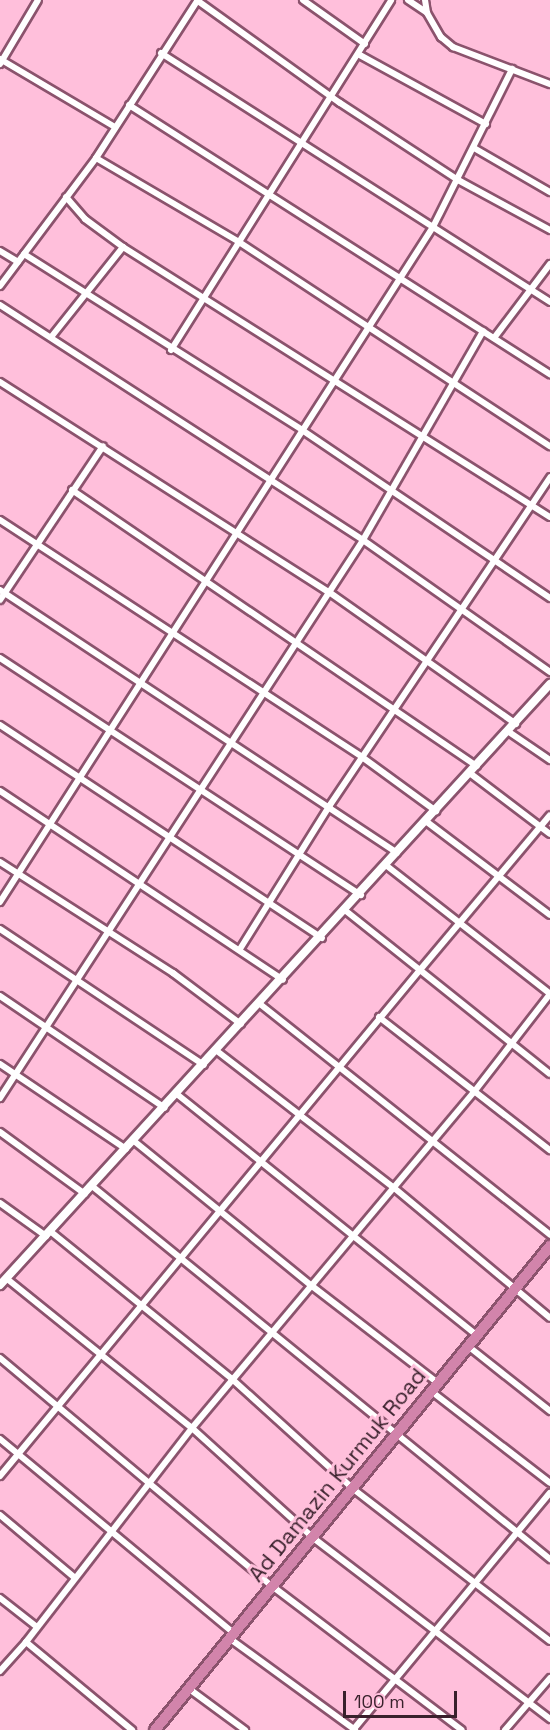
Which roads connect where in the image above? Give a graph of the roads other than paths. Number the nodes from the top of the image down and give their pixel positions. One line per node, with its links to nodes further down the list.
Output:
1 (38, 0): 11 (street)
2 (303, 0): 8 (street)
3 (391, 0): 8 (street)
4 (408, 0): 7 (street)
5 (425, 0): 7 (street)
6 (198, 1): 9 (street); 14 (street)
7 (427, 13): 12 (street)
8 (364, 44): 10 (street)
9 (160, 53): 15 (street); 18 (street)
10 (358, 54): 14 (street); 16 (street)
11 (1, 61): 17 (street)
12 (512, 69): 13 (street); 16 (street)
13 (550, 84)
14 (333, 96): 18 (street); 21 (street)
15 (129, 105): 17 (street); 23 (street)
16 (486, 124): 19 (street)
17 (116, 127): 20 (street)
18 (302, 144): 23 (street); 25 (street)
19 (474, 148): 21 (street); 22 (street)
20 (96, 158): 24 (street); 27 (street)
21 (458, 180): 25 (street); 26 (street)
22 (550, 192)
23 (268, 195): 27 (street); 33 (street)
24 (66, 196): 28 (street); 30 (street)
25 (433, 227): 33 (street); 35 (street)
26 (550, 230)
27 (239, 242): 37 (street); 40 (street)
28 (123, 247): 36 (street); 37 (street)
29 (0, 251): 31 (street)
30 (24, 254): 31 (street); 36 (street)
31 (18, 262): 34 (street)
32 (550, 264): 35 (street)
33 (399, 279): 40 (street); 41 (street)
34 (0, 286)
35 (530, 289): 38 (street); 43 (street)
36 (85, 296): 42 (street); 44 (street)
37 (204, 299): 44 (street); 46 (street)
38 (550, 302)
39 (0, 305): 42 (street)
40 (367, 328): 46 (street); 48 (street)
41 (483, 331): 43 (street); 48 (street)
42 (52, 336): 54 (street)
43 (494, 338): 45 (street)
44 (171, 350): 49 (street)
45 (550, 374)
46 (333, 381): 49 (street); 50 (street)
47 (0, 382): 51 (street)
48 (454, 385): 50 (street); 52 (street)
49 (302, 430): 54 (street); 56 (street)
50 (423, 437): 56 (street); 57 (street)
51 (103, 446): 55 (street); 60 (street)
52 (550, 446)
53 (550, 477): 57 (street)
54 (269, 480): 60 (street); 61 (street)
55 (72, 490): 62 (street); 64 (street)
56 (391, 490): 61 (street); 63 (street)
57 (532, 505): 58 (street); 63 (street)
58 (550, 517)
59 (0, 520): 62 (street)
60 (236, 531): 64 (street); 66 (street)
61 (363, 540): 66 (street); 69 (street)
62 (36, 542): 65 (street); 70 (street)
63 (497, 561): 67 (street); 69 (street)
64 (203, 582): 70 (street); 71 (street)
65 (2, 592): 68 (street); 75 (street)
66 (329, 592): 71 (street); 73 (street)
67 (550, 598)
68 (0, 600)
69 (464, 608): 73 (street); 74 (street)
70 (170, 634): 75 (street); 77 (street)
71 (297, 641): 77 (street); 78 (street)
72 (0, 658): 81 (street)
73 (427, 659): 78 (street); 79 (street)
74 (550, 672)
75 (140, 682): 81 (street); 83 (street)
76 (550, 684): 79 (street)
77 (263, 692): 83 (street); 84 (street)
78 (396, 707): 84 (street); 86 (street)
79 (516, 724): 82 (street)
80 (0, 725): 88 (street)
81 (109, 730): 88 (street); 89 (street)
82 (509, 732): 85 (street); 86 (street)
83 (231, 741): 89 (street); 91 (street)
84 (362, 758): 91 (street); 92 (street)
85 (550, 760)
86 (478, 766): 87 (street)
87 (471, 774): 92 (street); 96 (street)
88 (79, 777): 95 (street); 98 (street)
89 (200, 789): 98 (street); 99 (street)
90 (0, 791): 95 (street)
91 (330, 805): 99 (street); 100 (street)
92 (437, 811): 94 (street)
93 (550, 815): 96 (street)
94 (427, 822): 100 (street); 104 (street)
95 (49, 824): 103 (street); 105 (street)
96 (541, 826): 97 (street); 104 (street)
97 (550, 834)
98 (170, 835): 105 (street); 107 (street)
99 (300, 852): 106 (street); 107 (street)
100 (399, 854): 102 (street)
101 (0, 862): 103 (street)
102 (387, 866): 106 (street); 111 (street)
103 (18, 874): 108 (street); 113 (street)
104 (499, 876): 110 (street); 111 (street)
105 (139, 883): 113 (street); 115 (street)
106 (361, 895): 109 (street)
107 (269, 900): 114 (street); 115 (street)
108 (0, 902)
109 (346, 911): 114 (street); 116 (street)
110 (550, 915)
111 (461, 922): 116 (street); 119 (street)
112 (0, 929): 117 (street)
113 (107, 932): 117 (street); 123 (street)
114 (322, 938): 118 (street)
115 (240, 949): 118 (street)
116 (420, 970): 122 (street); 125 (street)
117 (77, 979): 124 (street); 128 (street)
118 (283, 980): 121 (street)
119 (550, 994): 125 (street)
120 (0, 996): 124 (street)
121 (260, 1004): 123 (street); 129 (street)
122 (379, 1017): 129 (street); 132 (street)
123 (242, 1024): 126 (street)
124 (47, 1026): 130 (street); 135 (street)
125 (512, 1045): 131 (street); 132 (street)
126 (217, 1051): 128 (street); 136 (street)
127 (0, 1064): 130 (street)
128 (204, 1065): 133 (street)
129 (338, 1065): 136 (street); 138 (street)
130 (16, 1074): 134 (street); 140 (street)
131 (550, 1074)
132 (474, 1092): 138 (street); 141 (street)
133 (178, 1095): 135 (street); 142 (street)
134 (0, 1098)
135 (165, 1108): 139 (street)
136 (299, 1113): 142 (street); 144 (street)
137 (0, 1132): 145 (street)
138 (433, 1139): 144 (street); 149 (street)
139 (134, 1141): 140 (street); 147 (street)
140 (126, 1149): 143 (street)
141 (550, 1150)
142 (261, 1161): 147 (street); 150 (street)
143 (92, 1186): 145 (street); 152 (street)
144 (393, 1187): 150 (street); 155 (street)
145 (85, 1194): 148 (street)
146 (0, 1203): 148 (street)
147 (222, 1210): 152 (street); 154 (street)
148 (48, 1233): 153 (street); 156 (street)
149 (550, 1235)
150 (355, 1236): 154 (street); 159 (street)
151 (550, 1246): 155 (highway, Ad Damazin Kurmuk Road)
152 (183, 1258): 156 (street); 158 (street)
153 (3, 1282): 161 (street)
154 (312, 1286): 158 (street); 164 (street)
155 (515, 1288): 157 (street); 159 (highway, Ad Damazin Kurmuk Road)
156 (144, 1305): 161 (street); 163 (street)
157 (550, 1318)
158 (272, 1332): 163 (street); 168 (street)
159 (477, 1335): 160 (highway, Ad Damazin Kurmuk Road)
160 (468, 1346): 164 (highway, Ad Damazin Kurmuk Road); 166 (street)
161 (103, 1355): 165 (street); 167 (street)
162 (0, 1358): 165 (street)
163 (232, 1379): 167 (street); 174 (street)
164 (434, 1387): 168 (highway, Ad Damazin Kurmuk Road); 173 (street)
165 (60, 1406): 170 (street); 172 (street)
166 (550, 1411)
167 (192, 1428): 172 (street); 179 (street)
168 (396, 1433): 174 (highway, Ad Damazin Kurmuk Road); 178 (street)
169 (0, 1438): 170 (street)
170 (19, 1454): 171 (street); 177 (street)
171 (0, 1476)
172 (150, 1480): 177 (street); 183 (street)
173 (550, 1483)
174 (352, 1488): 179 (highway, Ad Damazin Kurmuk Road); 182 (street)
175 (550, 1493): 178 (street)
176 (0, 1515): 181 (street)
177 (110, 1530): 181 (street); 187 (street)
178 (516, 1533): 180 (street); 182 (street)
179 (312, 1537): 183 (highway, Ad Damazin Kurmuk Road); 186 (street)
180 (550, 1559)
181 (74, 1577): 185 (street)
182 (475, 1582): 186 (street); 188 (street)
183 (272, 1586): 187 (highway, Ad Damazin Kurmuk Road); 192 (street)
184 (0, 1598): 185 (street)
185 (37, 1627): 189 (street)
186 (435, 1632): 192 (street); 194 (street)
187 (231, 1636): 193 (highway, Ad Damazin Kurmuk Road); 199 (street)
188 (550, 1641)
189 (26, 1642): 190 (street); 196 (street)
190 (0, 1671)
191 (550, 1678): 194 (street)
192 (395, 1681): 199 (street); 200 (street)
193 (188, 1688): 197 (highway, Ad Damazin Kurmuk Road); 198 (street)
194 (530, 1702): 195 (street); 201 (street)
195 (550, 1719)
196 (132, 1730)
197 (155, 1730)
198 (245, 1730)
199 (354, 1730)
200 (462, 1730)
201 (505, 1730)

